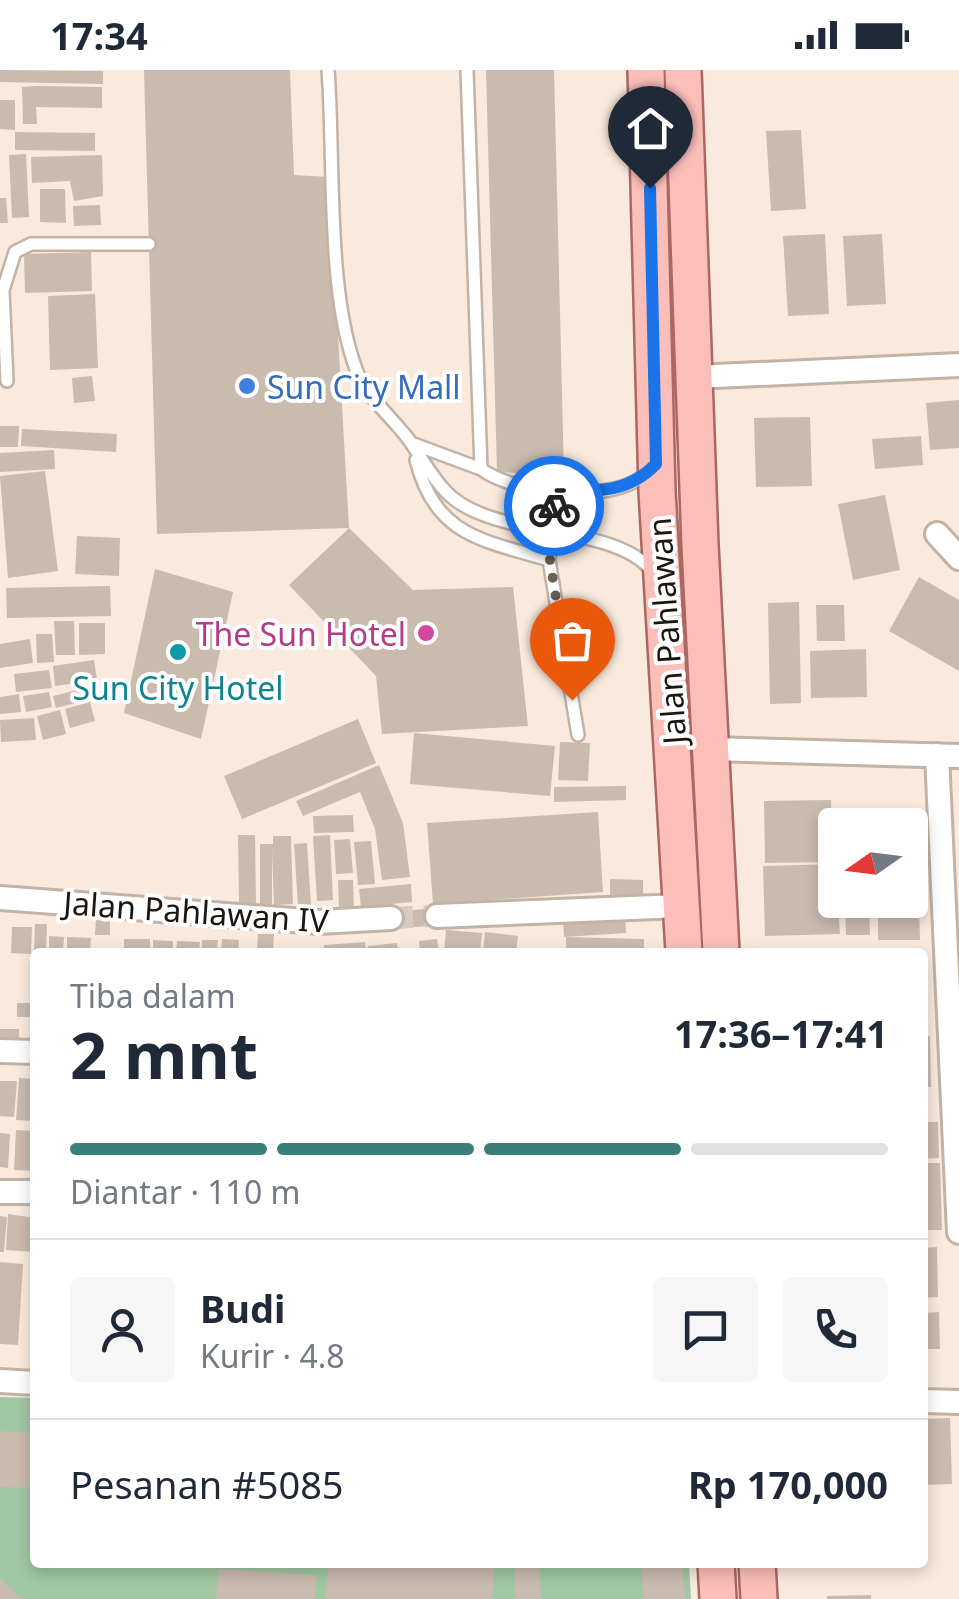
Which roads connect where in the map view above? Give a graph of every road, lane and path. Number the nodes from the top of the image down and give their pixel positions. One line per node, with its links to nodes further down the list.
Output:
1 (328, 70): 9 (lane)
2 (467, 70): 10 (lane)
3 (646, 70): 11 (main road, Jalan Pahlawan)
4 (683, 70): 7 (main road, Jalan Pahlawan)
5 (149, 244): 8 (lane)
6 (959, 365): 7 (street)
7 (694, 378): 13 (main road, Jalan Pahlawan)
8 (7, 381)
9 (411, 443): 10 (lane); 14 (lane); 19 (lane)
10 (481, 469): 12 (lane)
11 (657, 478): 12 (lane); 13 (main road); 17 (main road, Jalan Pahlawan)
12 (556, 491): 14 (lane)
13 (698, 491): 16 (main road, Jalan Pahlawan)
14 (551, 532): 19 (lane); 20 (lane)
15 (937, 534): 18 (street)
16 (700, 545): 17 (main road); 22 (main road, Jalan Pahlawan)
17 (662, 546): 20 (main road, Jalan Pahlawan)
18 (959, 558)
19 (550, 560): 21 (lane)
20 (665, 591): 25 (main road, Jalan Pahlawan)
21 (578, 736)
22 (710, 750): 23 (street); 29 (main road, Jalan Pahlawan)
23 (948, 756): 34 (street)
24 (0, 898): 27 (street, Jalan Pahlawan IV)
25 (681, 906): 26 (street); 28 (main road, Jalan Pahlawan)
26 (438, 916)
27 (392, 918)
28 (684, 948)
29 (721, 948)
30 (0, 1051): 31 (street)
31 (30, 1052)
32 (0, 1192): 33 (street)
33 (30, 1192)
34 (958, 1202): 35 (street)
35 (959, 1232)
36 (0, 1381): 37 (street)
37 (30, 1383)
38 (928, 1402): 39 (street)
39 (959, 1402)
40 (716, 1568): 42 (main road)
41 (756, 1568): 43 (main road)
42 (718, 1599)
43 (759, 1599)

